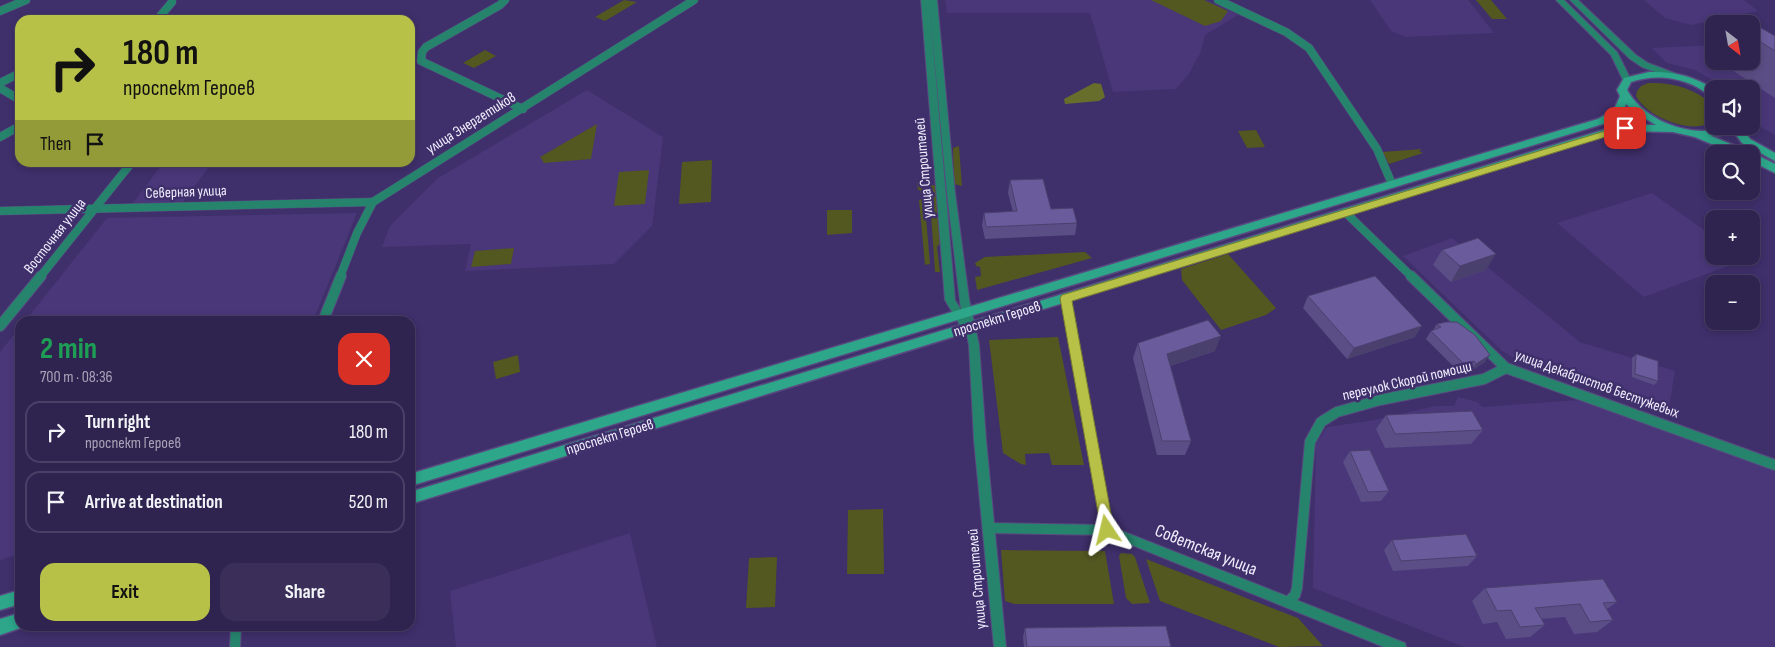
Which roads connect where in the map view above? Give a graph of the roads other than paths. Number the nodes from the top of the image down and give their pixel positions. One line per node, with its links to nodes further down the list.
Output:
1 (26, 0): 10 (street)
2 (505, 0): 20 (street)
3 (694, 0): 20 (street, улица Энергетиков)
4 (925, 0): 38 (street, улица Строителей)
5 (933, 0): 38 (street, улица Строителей)
6 (1218, 0): 32 (street)
7 (1560, 0): 14 (street)
8 (1574, 0): 13 (street)
9 (172, 2): 11 (street)
10 (0, 12)
11 (161, 15)
12 (15, 76): 15 (street)
13 (1674, 76): 14 (main road); 17 (main road)
14 (1626, 80): 19 (main road)
15 (0, 83)
16 (0, 88): 18 (street)
17 (1705, 88)
18 (15, 97)
19 (1624, 98): 22 (main road); 32 (main road, проспект Героев)
20 (523, 109): 33 (street, улица Энергетиков)
21 (15, 129): 26 (street)
22 (1672, 129): 23 (main road); 36 (main road, проспект Героев)
23 (1693, 133): 24 (main road); 27 (main road)
24 (1705, 133)
25 (1742, 135): 28 (main road)
26 (0, 137)
27 (1723, 145)
28 (1775, 158)
29 (1760, 161): 31 (main road)
30 (128, 167): 34 (street, Восточная улица)
31 (1775, 170)
32 (1392, 184): 38 (main road, проспект Героев)
33 (372, 202): 34 (street, Северная улица); 39 (street)
34 (92, 210): 35 (street, Северная улица); 40 (street, Восточная улица)
35 (0, 212)
36 (1345, 212): 37 (main road, проспект Героев); 42 (street, улица Декабристов Бестужевых)
37 (1066, 298): 41 (main road, проспект Героев); 47 (street)
38 (963, 313): 41 (street, улица Строителей); 44 (main road, проспект Героев)
39 (325, 316)
40 (0, 326)
41 (969, 329): 45 (main road, проспект Героев); 46 (street, улица Строителей)
42 (1506, 368): 43 (street, улица Декабристов Бестужевых); 49 (street, переулок Скорой помощи)
43 (1775, 464)
44 (415, 478)
45 (415, 496)
46 (990, 528): 47 (street, Советская улица); 55 (street, улица Строителей)
47 (1107, 530): 49 (street, Советская улица)
48 (15, 598): 50 (main road)
49 (1288, 602): 56 (street, Советская улица)
50 (0, 603)
51 (15, 622): 52 (main road)
52 (0, 627)
53 (236, 631): 54 (street)
54 (235, 647)
55 (1000, 647)
56 (1400, 647)

